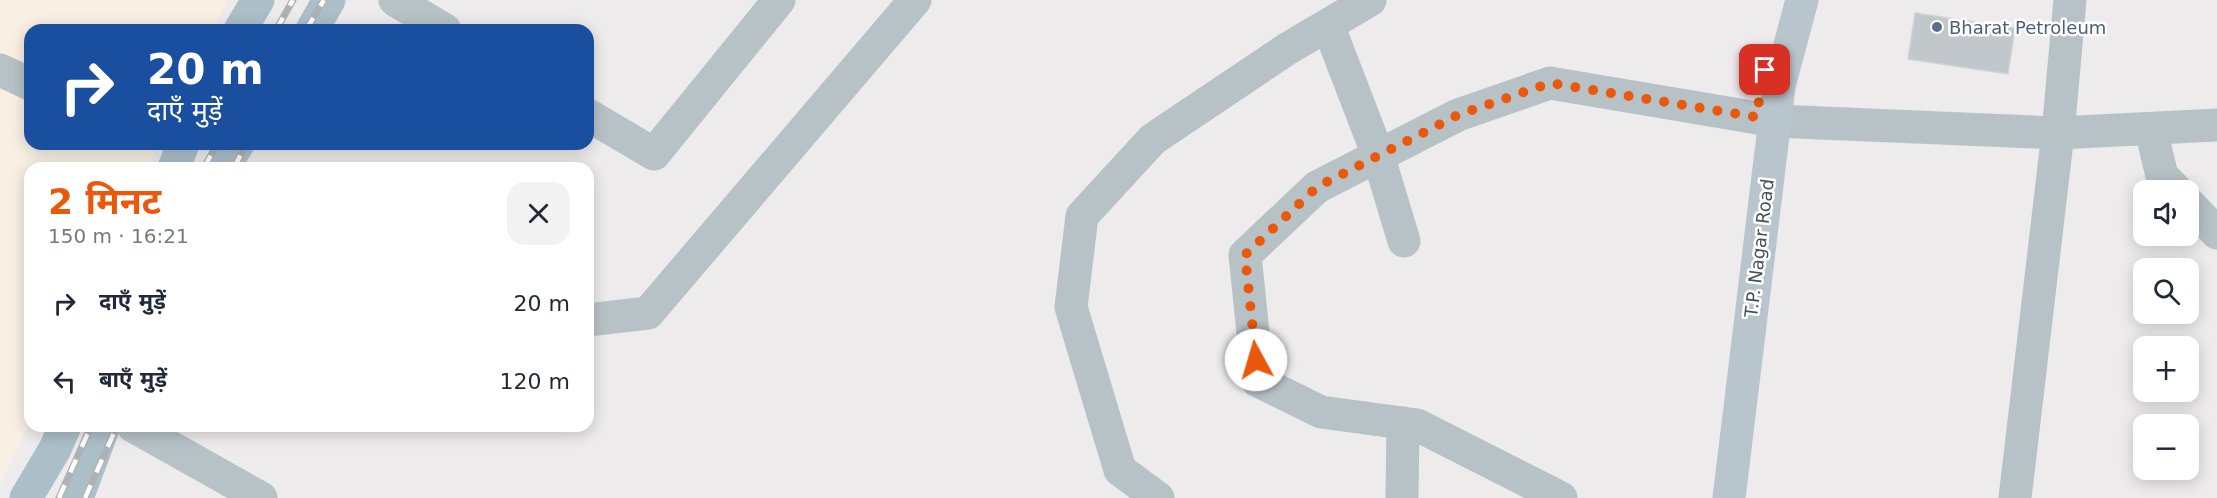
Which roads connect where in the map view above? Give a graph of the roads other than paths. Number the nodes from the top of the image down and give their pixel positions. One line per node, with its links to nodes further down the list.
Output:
1 (258, 0): 10 (main road)
2 (329, 0): 11 (main road)
3 (395, 0): 12 (street)
4 (779, 0): 16 (street)
5 (915, 0): 26 (street)
6 (1370, 0): 13 (street)
7 (1779, 0): 17 (main road)
8 (1802, 0): 17 (main road, T.P. Nagar Road)
9 (2070, 0): 20 (street)
10 (244, 24)
11 (315, 24)
12 (435, 24)
13 (1328, 25): 21 (street); 34 (street)
14 (0, 70): 15 (street)
15 (24, 81)
16 (594, 119)
17 (1766, 119): 20 (street); 21 (street); 37 (main road); 38 (main road, T.P. Nagar Road)
18 (2217, 125): 19 (street)
19 (2151, 130): 20 (street); 22 (street)
20 (2058, 134): 39 (street)
21 (1378, 155): 25 (street); 27 (street)
22 (2166, 180)
23 (2199, 214): 24 (street)
24 (2217, 233)
25 (1404, 241)
26 (594, 319)
27 (1402, 423): 35 (street); 36 (street)
28 (62, 432): 31 (main road)
29 (102, 432): 32 (main road)
30 (144, 432): 33 (street)
31 (26, 498)
32 (77, 498)
33 (261, 498)
34 (1158, 498)
35 (1402, 498)
36 (1561, 498)
37 (1709, 498)
38 (1729, 498)
39 (2015, 498)

